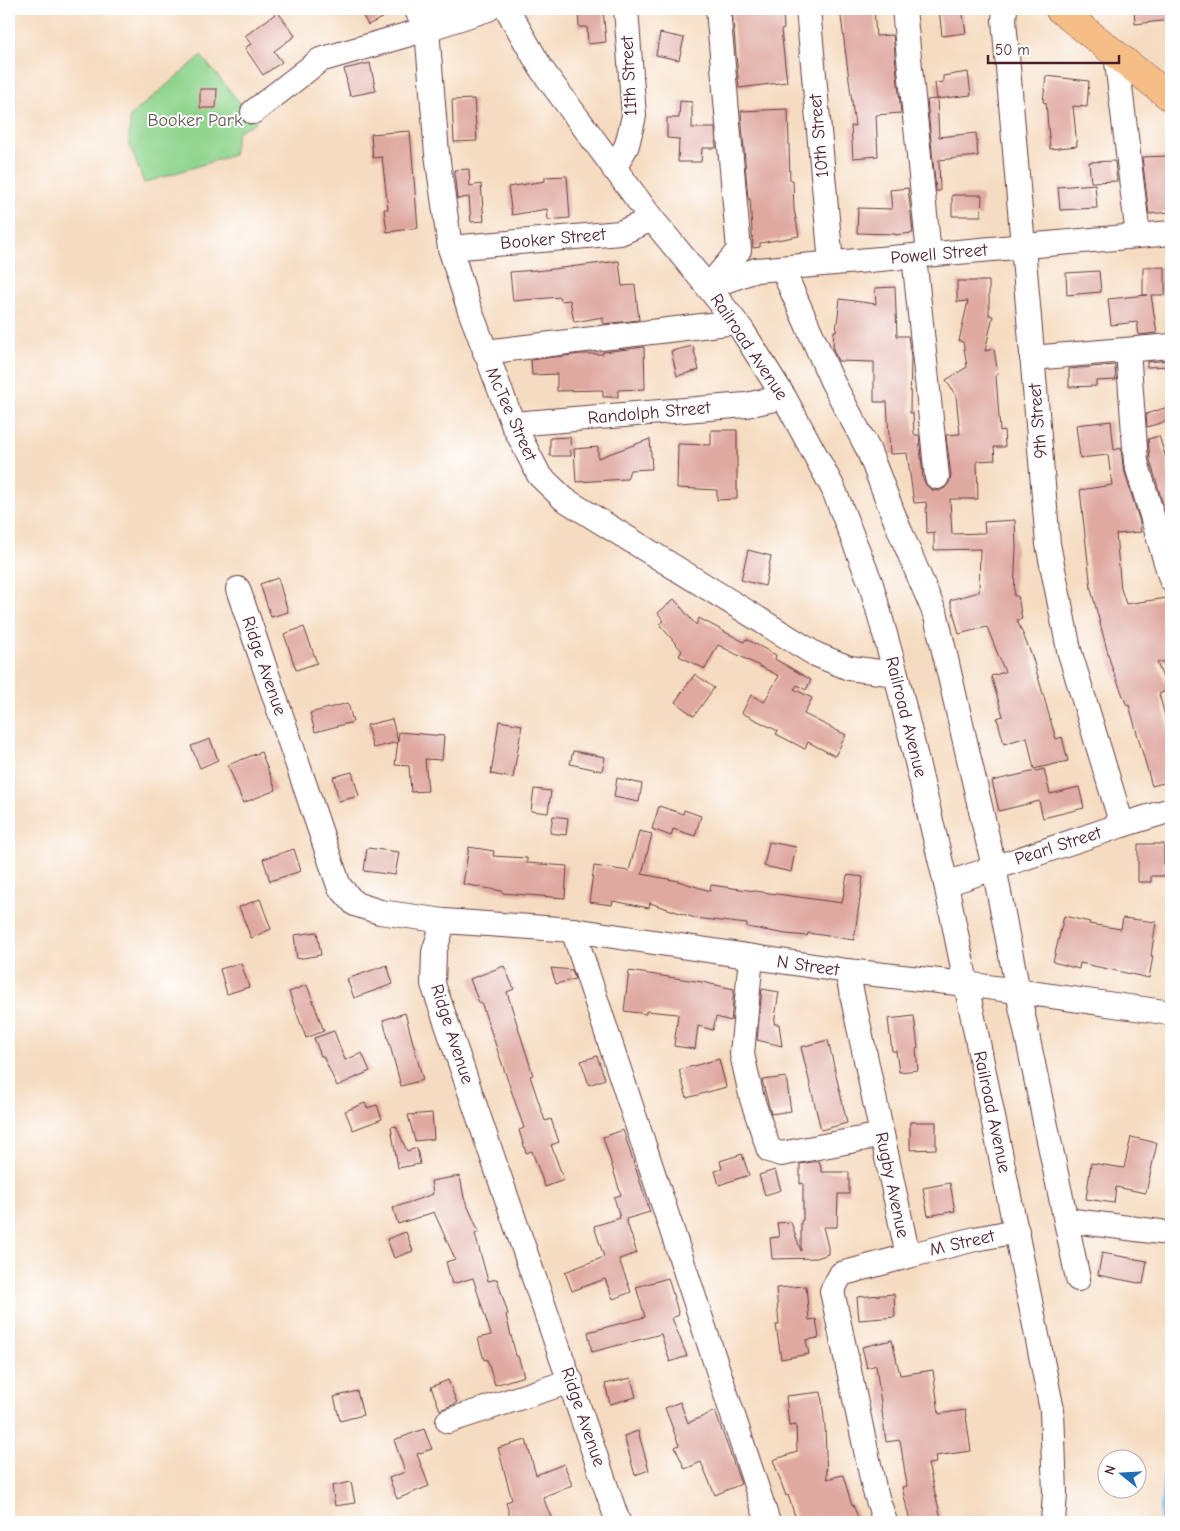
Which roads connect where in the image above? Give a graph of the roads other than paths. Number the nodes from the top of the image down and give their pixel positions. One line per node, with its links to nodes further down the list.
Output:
1 (416, 9): 10 (street, McTee Street)
2 (488, 9): 10 (street)
3 (507, 9): 14 (street, Railroad Avenue)
4 (626, 9): 14 (street, 11th Street)
5 (718, 9): 23 (street)
6 (808, 9): 21 (street, 10th Street)
7 (904, 9): 20 (street)
8 (1005, 9): 18 (street, 9th Street)
9 (1059, 9): 11 (main road)
10 (428, 29): 13 (street); 19 (street, McTee Street)
11 (1116, 54): 12 (main road); 17 (street)
12 (1171, 98)
13 (253, 112)
14 (614, 169): 15 (street, Railroad Avenue)
15 (652, 219): 19 (street, Booker Street); 23 (street, Railroad Avenue)
16 (1171, 233): 17 (street, Powell Street)
17 (1138, 236): 18 (street, Powell Street)
18 (1023, 246): 20 (street, Powell Street); 28 (street, 9th Street)
19 (450, 248): 27 (street, McTee Street)
20 (921, 255): 21 (street, Powell Street); 31 (street)
21 (831, 263): 22 (street, Powell Street)
22 (782, 268): 23 (street, Powell Street); 37 (street)
23 (708, 287): 24 (street, Railroad Avenue)
24 (735, 322): 27 (street); 29 (street, Railroad Avenue)
25 (1171, 346): 26 (street)
26 (1128, 350): 28 (street); 32 (street)
27 (484, 352): 30 (street, McTee Street)
28 (1032, 358): 36 (street, 9th Street)
29 (784, 397): 30 (street, Randolph Street); 34 (street, Railroad Avenue)
30 (513, 424): 34 (street, McTee Street)
31 (937, 477)
32 (1171, 579)
33 (238, 589): 39 (street, Ridge Avenue)
34 (896, 674): 38 (street, Railroad Avenue)
35 (1171, 810): 36 (street, Pearl Street)
36 (1122, 825): 37 (street, Pearl Street)
37 (994, 867): 38 (street, Pearl Street); 44 (street)
38 (946, 884): 43 (street, Railroad Avenue)
39 (444, 921): 40 (street, N Street); 52 (street, Ridge Avenue)
40 (573, 930): 41 (street, N Street); 55 (street)
41 (752, 957): 42 (street, N Street); 46 (street)
42 (848, 972): 43 (street, N Street); 46 (street, Rugby Avenue)
43 (966, 984): 44 (street, N Street); 48 (street, Railroad Avenue)
44 (1018, 992): 45 (street, N Street); 47 (street)
45 (1171, 1012)
46 (882, 1135): 50 (street, Rugby Avenue)
47 (1066, 1220): 49 (street); 51 (street)
48 (1017, 1231): 50 (street, M Street); 57 (street, Railroad Avenue)
49 (1160, 1232)
50 (908, 1256): 56 (street, Rugby Avenue)
51 (1078, 1279)
52 (571, 1381): 53 (street); 54 (street, Ridge Avenue)
53 (448, 1421)
54 (618, 1522)
55 (768, 1522)
56 (885, 1522)
57 (1053, 1522)

